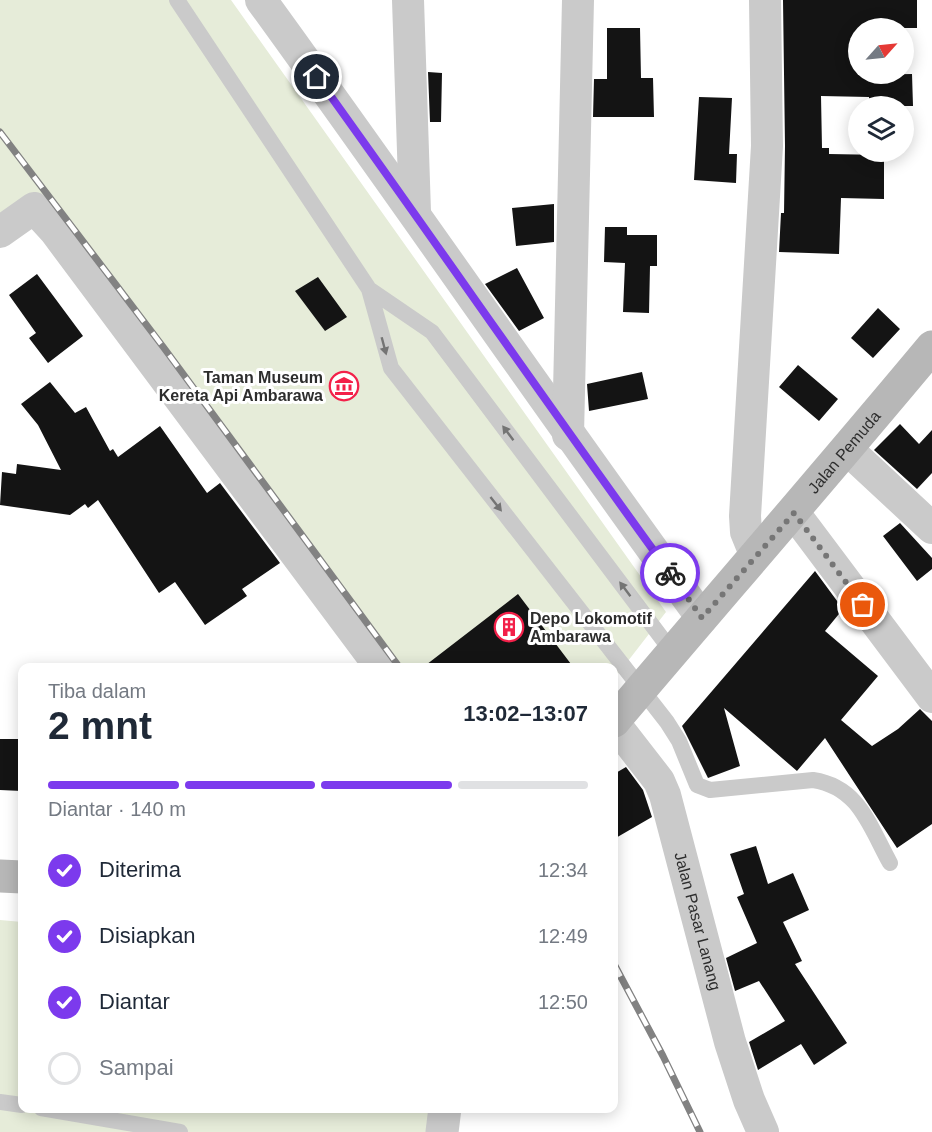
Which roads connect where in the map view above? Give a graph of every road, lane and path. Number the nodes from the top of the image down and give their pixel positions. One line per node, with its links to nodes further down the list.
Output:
1 (177, 0): 8 (lane)
2 (261, 0): 6 (street)
3 (408, 0): 6 (street)
4 (578, 0): 10 (street)
5 (765, 0): 14 (street)
6 (415, 212): 10 (street)
7 (0, 232): 17 (street)
8 (369, 290): 16 (lane, one-way to 8); 18 (lane, one-way to 18)
9 (932, 347): 11 (main road, Jalan Pemuda)
10 (568, 435): 15 (street)
11 (847, 449): 12 (main road, Jalan Pemuda); 13 (street)
12 (794, 513): 14 (main road, Jalan Pemuda); 19 (street)
13 (932, 528)
14 (755, 554): 15 (main road, Jalan Pemuda)
15 (702, 618): 16 (main road, Jalan Pemuda)
16 (673, 653): 18 (main road, Jalan Pemuda)
17 (377, 663)
18 (641, 689): 20 (main road, Jalan Pemuda); 22 (lane)
19 (932, 697)
20 (618, 717)
21 (618, 727): 31 (street, Jalan Pasar Lanang)
22 (890, 862)
23 (0, 876): 24 (main road)
24 (18, 877)
25 (0, 1101): 26 (lane)
26 (18, 1104)
27 (70, 1113): 29 (lane)
28 (444, 1113): 30 (street)
29 (180, 1132)
30 (442, 1132)
31 (763, 1132)

